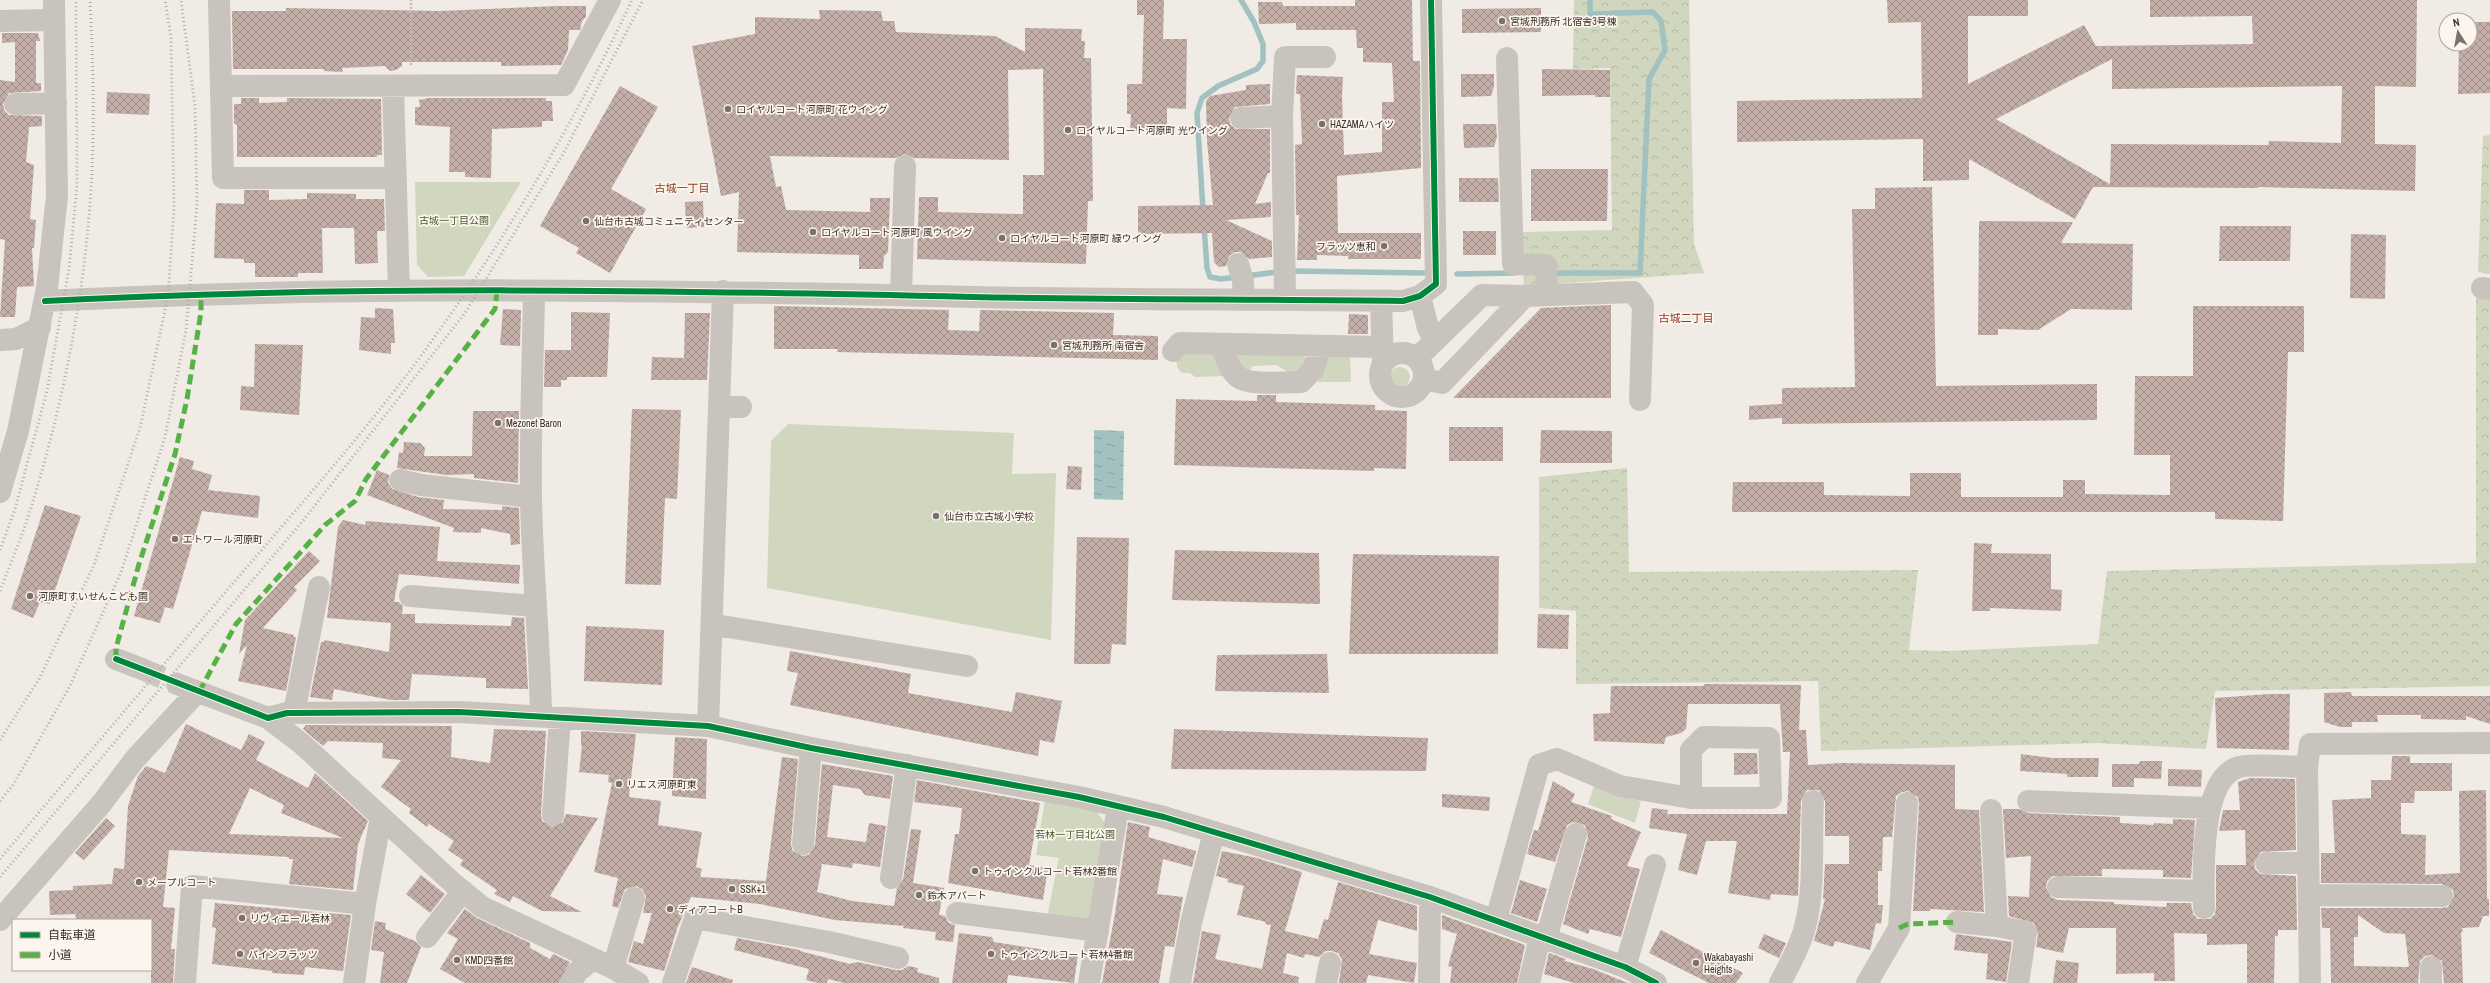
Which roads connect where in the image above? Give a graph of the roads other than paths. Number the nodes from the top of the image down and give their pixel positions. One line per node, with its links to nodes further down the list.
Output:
1 (219, 0): 8 (street)
2 (610, 0): 9 (street)
3 (1431, 0): 21 (street)
4 (54, 10): 5 (street); 10 (street)
5 (0, 21)
6 (1325, 57): 12 (street)
7 (1507, 58): 16 (street)
8 (222, 86): 9 (street); 15 (street)
9 (394, 87): 15 (street)
10 (56, 103): 11 (street); 25 (street)
11 (15, 104)
12 (1282, 116): 13 (street); 23 (street)
13 (1242, 118)
14 (906, 166): 20 (street)
15 (396, 178): 17 (street)
16 (1546, 280): 22 (street); 35 (street)
17 (399, 291): 18 (street); 25 (street)
18 (534, 291): 19 (street); 38 (street)
19 (723, 291): 20 (street); 42 (street)
20 (900, 295): 23 (street)
21 (1420, 296): 24 (street); 28 (street)
22 (1525, 296): 28 (street); 34 (street)
23 (1285, 299): 24 (street)
24 (1381, 300): 32 (street)
25 (45, 301): 26 (street)
26 (40, 327): 27 (street); 37 (street)
27 (0, 340)
28 (1435, 341): 33 (street)
29 (1221, 344): 30 (street); 30 (street); 31 (street)
30 (1321, 346): 32 (street)
31 (1173, 351)
32 (1383, 355): 33 (street); 34 (street)
33 (1417, 358): 34 (street)
34 (1424, 379)
35 (1640, 400)
36 (400, 480): 38 (street)
37 (0, 492)
38 (531, 497): 41 (street)
39 (319, 587): 46 (street)
40 (410, 596): 41 (street)
41 (535, 606): 48 (street)
42 (712, 626): 44 (street); 49 (street)
43 (116, 659): 45 (street)
44 (967, 666)
45 (142, 669)
46 (294, 713): 47 (street); 48 (street)
47 (268, 718): 62 (street); 78 (street)
48 (551, 718): 49 (street); 61 (street)
49 (708, 726): 51 (street)
50 (2490, 743): 53 (street)
51 (811, 748): 52 (street); 65 (street)
52 (907, 765): 58 (street); 69 (street)
53 (2307, 767): 59 (street); 67 (street)
54 (1691, 798): 79 (street)
55 (1813, 801): 99 (street)
56 (2028, 801): 59 (street)
57 (1907, 803): 100 (street)
58 (1118, 807): 63 (street); 82 (street)
59 (2208, 808): 70 (street)
60 (1991, 810): 81 (street)
61 (553, 815)
62 (381, 817): 71 (street); 76 (street)
63 (1214, 832): 74 (street); 95 (street)
64 (1576, 834): 84 (street)
65 (803, 844)
66 (2266, 863): 67 (street)
67 (2308, 863): 72 (street)
68 (1655, 865): 87 (street)
69 (891, 878)
70 (2058, 887)
71 (463, 891): 83 (street); 86 (street)
72 (2309, 895): 73 (street); 102 (street)
73 (2442, 896)
74 (1430, 897): 79 (street); 96 (street)
75 (634, 898): 88 (street)
76 (365, 904): 89 (street); 90 (street)
77 (957, 913): 82 (street)
78 (0, 920)
79 (1496, 920): 84 (street)
80 (1957, 922): 81 (street)
81 (1997, 926): 101 (street)
82 (1098, 931): 94 (street)
83 (427, 937)
84 (1543, 938): 87 (street); 97 (street)
85 (898, 958): 93 (street)
86 (592, 960): 88 (street); 91 (street)
87 (1625, 967): 98 (street)
88 (613, 968): 92 (street)
89 (185, 983)
90 (354, 983)
91 (571, 983)
92 (638, 983)
93 (674, 983)
94 (1089, 983)
95 (1180, 983)
96 (1429, 983)
97 (1529, 983)
98 (1656, 983)
99 (1780, 983)
100 (1867, 983)
101 (2018, 983)
102 (2310, 983)

